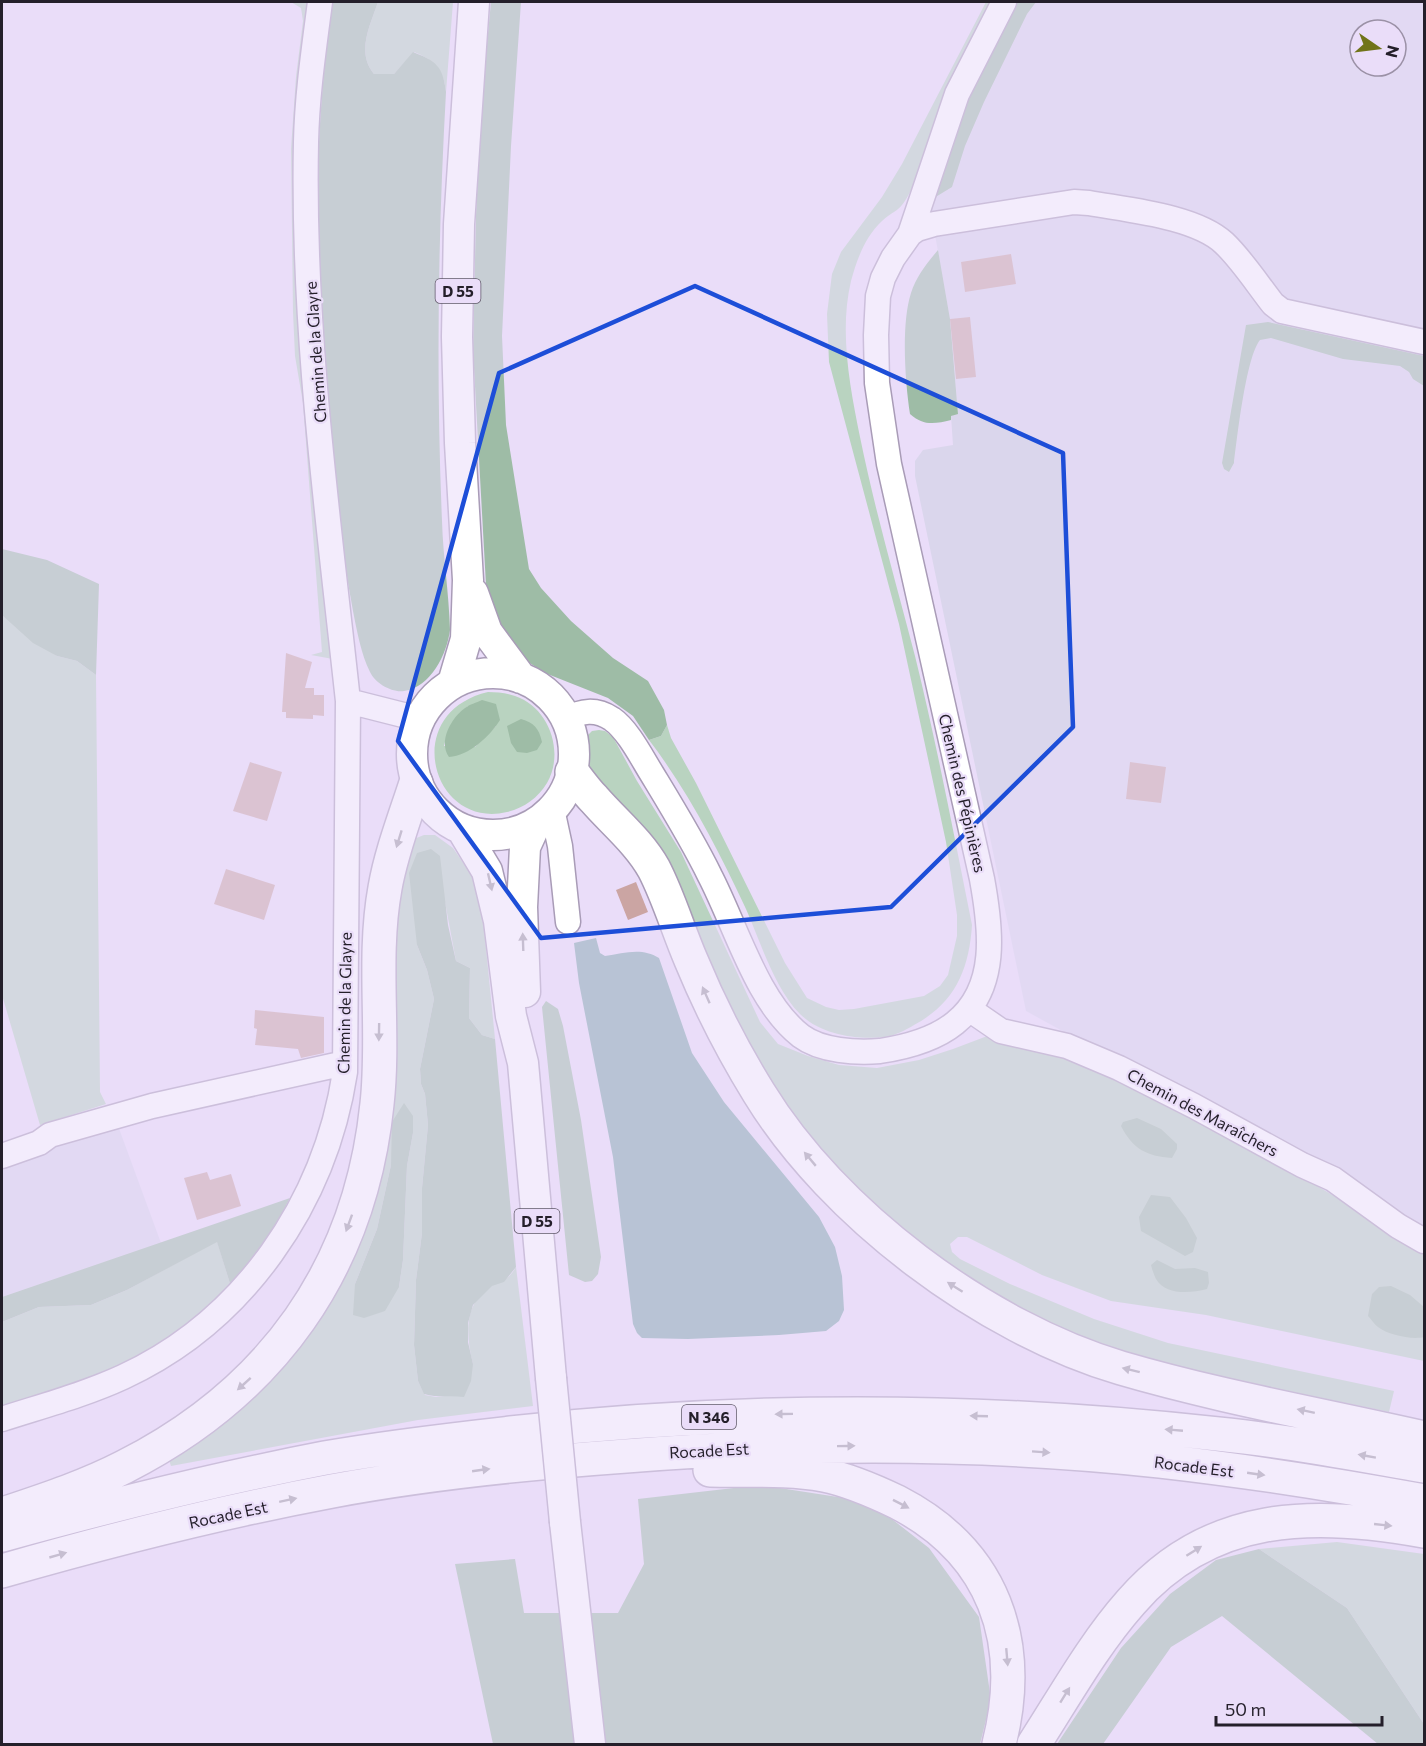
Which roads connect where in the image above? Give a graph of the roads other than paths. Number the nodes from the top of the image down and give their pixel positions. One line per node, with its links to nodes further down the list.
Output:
1 (320, 2): 9 (street, Chemin de la Glayre)
2 (474, 2): 6 (main road, D 55)
3 (1004, 2): 4 (street, Chemin des Pépinières)
4 (910, 234): 5 (street); 17 (street, Chemin des Pépinières)
5 (1425, 342)
6 (468, 580): 7 (main road, D 55); 8 (main road, D 55)
7 (521, 678): 8 (main road); 10 (main road)
8 (453, 683): 11 (main road)
9 (348, 701): 11 (street); 18 (street, Chemin de la Glayre)
10 (566, 718): 12 (main road); 17 (street, Chemin des Pépinières)
11 (419, 719): 13 (main road)
12 (572, 772): 14 (main road); 23 (highway, one-way to 12)
13 (416, 783): 15 (main road); 27 (highway, one-way to 27)
14 (544, 816): 15 (main road); 16 (street); 19 (main road, D 55, one-way to 14)
15 (463, 831): 19 (main road, D 55, one-way to 19)
16 (568, 922)
17 (969, 1009): 21 (street, Chemin des Maraîchers)
18 (345, 1063): 20 (street); 22 (street, Chemin de la Glayre)
19 (523, 1063): 31 (main road, D 55, bridge)
20 (2, 1156)
21 (1425, 1241)
22 (2, 1419)
23 (1425, 1438)
24 (662, 1453): 26 (highway, Rocade Est / N 346, one-way to 26); 30 (highway, Rocade Est / N 346, one-way to 24); 32 (highway, one-way to 32)
25 (1425, 1466): 29 (highway, Rocade Est / N 346, one-way to 29)
26 (1425, 1501)
27 (2, 1515)
28 (1425, 1531): 33 (highway, one-way to 28)
29 (2, 1535)
30 (2, 1571)
31 (590, 1744)
32 (999, 1744)
33 (1034, 1744)

